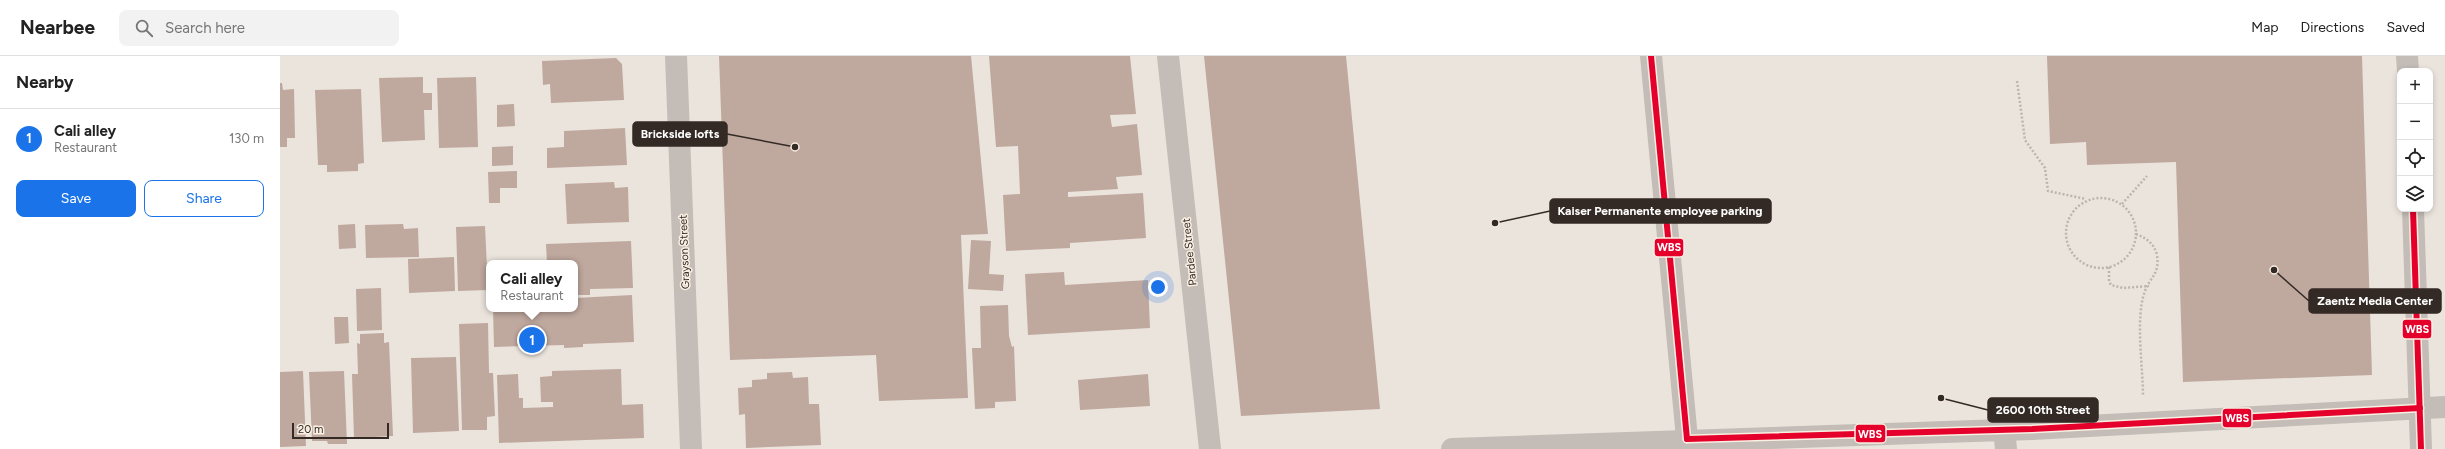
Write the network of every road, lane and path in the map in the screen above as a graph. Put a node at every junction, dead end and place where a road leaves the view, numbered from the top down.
1 (676, 56) edge
2 (1168, 56) edge
3 (1651, 56) edge
4 (2407, 56) edge
5 (2408, 68) edge
6 (2017, 81) dead end
7 (2147, 176) dead end
8 (2087, 199) junction
9 (2122, 204) junction
10 (2413, 212) edge
11 (2136, 234) junction
12 (2109, 267) junction
13 (2149, 286) junction
14 (2445, 407) edge
15 (2420, 408) junction
16 (2144, 424) junction
17 (2005, 439) edge
18 (1687, 444) edge
19 (691, 449) edge
20 (1210, 449) edge
21 (1452, 449) edge
22 (2421, 449) edge

1 - 19 street, Grayson Street
2 - 20 street, Pardee Street
3 - 18 street
4 - 5 street
6 - 8 path
7 - 9 path
8 - 9 path
8 - 12 path
9 - 11 path
10 - 15 street
11 - 12 path
11 - 13 path
12 - 13 path
13 - 16 path
14 - 15 street
15 - 16 street
15 - 22 street
16 - 17 street
17 - 18 street
18 - 21 street

